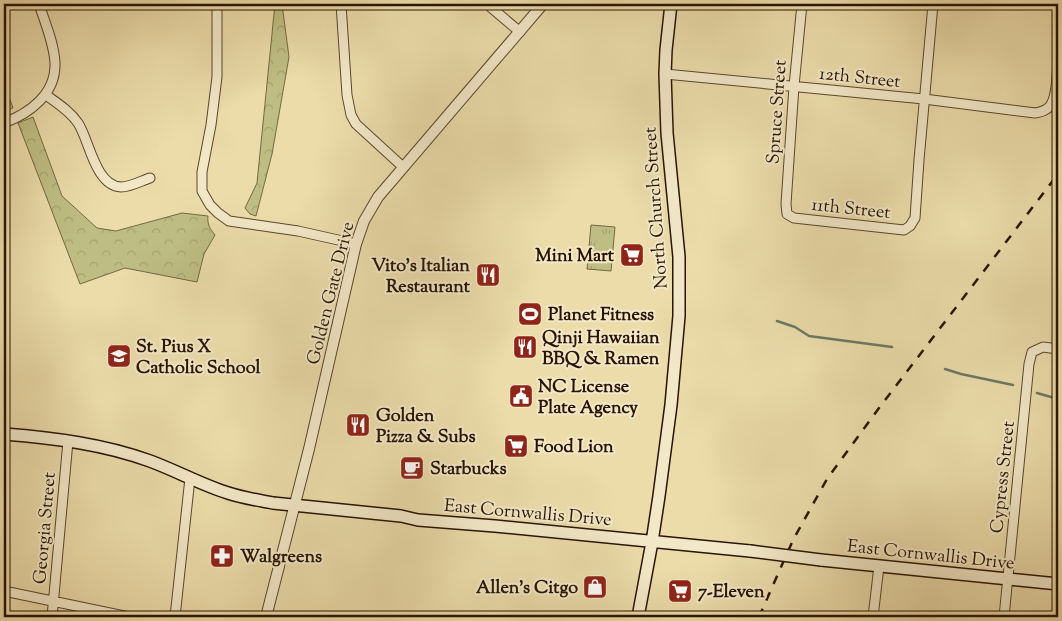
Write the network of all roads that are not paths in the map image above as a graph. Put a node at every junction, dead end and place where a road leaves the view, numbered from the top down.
1 (39, 4) edge
2 (217, 4) edge
3 (341, 4) edge
4 (487, 4) edge
5 (543, 4) edge
6 (670, 4) edge
7 (802, 4) edge
8 (934, 4) edge
9 (520, 32) junction
10 (1058, 58) edge
11 (665, 74) junction
12 (794, 86) junction
13 (46, 95) junction
14 (924, 100) junction
15 (4, 123) edge
16 (403, 167) junction
17 (150, 178) dead end
18 (794, 218) joint
19 (356, 244) junction
20 (1058, 349) edge
21 (4, 434) edge
22 (68, 441) junction
23 (190, 478) junction
24 (294, 506) junction
25 (652, 542) junction
26 (879, 566) junction
27 (1008, 579) junction
28 (1058, 584) edge
29 (4, 591) edge
30 (54, 602) junction
31 (52, 617) edge
32 (129, 617) edge
33 (175, 617) edge
34 (266, 617) edge
35 (638, 617) edge
36 (873, 617) edge
37 (1004, 617) edge

1 - 13 street
2 - 19 street
3 - 16 street
4 - 9 street
5 - 9 street, Golden Gate Drive
6 - 11 main road, North Church Street
7 - 12 street, Spruce Street
8 - 14 street
9 - 16 street, Golden Gate Drive
10 - 14 street, 12th Street
11 - 12 street, 12th Street
11 - 25 main road, North Church Street
12 - 14 street, 12th Street
12 - 18 street, Spruce Street
13 - 15 street
13 - 17 street
14 - 18 street, 11th Street
16 - 19 street, Golden Gate Drive
19 - 24 street, Golden Gate Drive
20 - 27 street, Cypress Street
21 - 22 main road, East Cornwallis Drive
22 - 23 main road, East Cornwallis Drive
22 - 30 street, Georgia Street
23 - 24 main road, East Cornwallis Drive
23 - 33 street
24 - 25 main road, East Cornwallis Drive
24 - 34 street, Golden Gate Drive
25 - 26 main road, East Cornwallis Drive, bridge
25 - 35 main road, North Church Street
26 - 27 main road, East Cornwallis Drive
26 - 36 street
27 - 28 main road, East Cornwallis Drive
27 - 37 street, Cypress Street
29 - 30 street
30 - 31 street, Georgia Street
30 - 32 street

